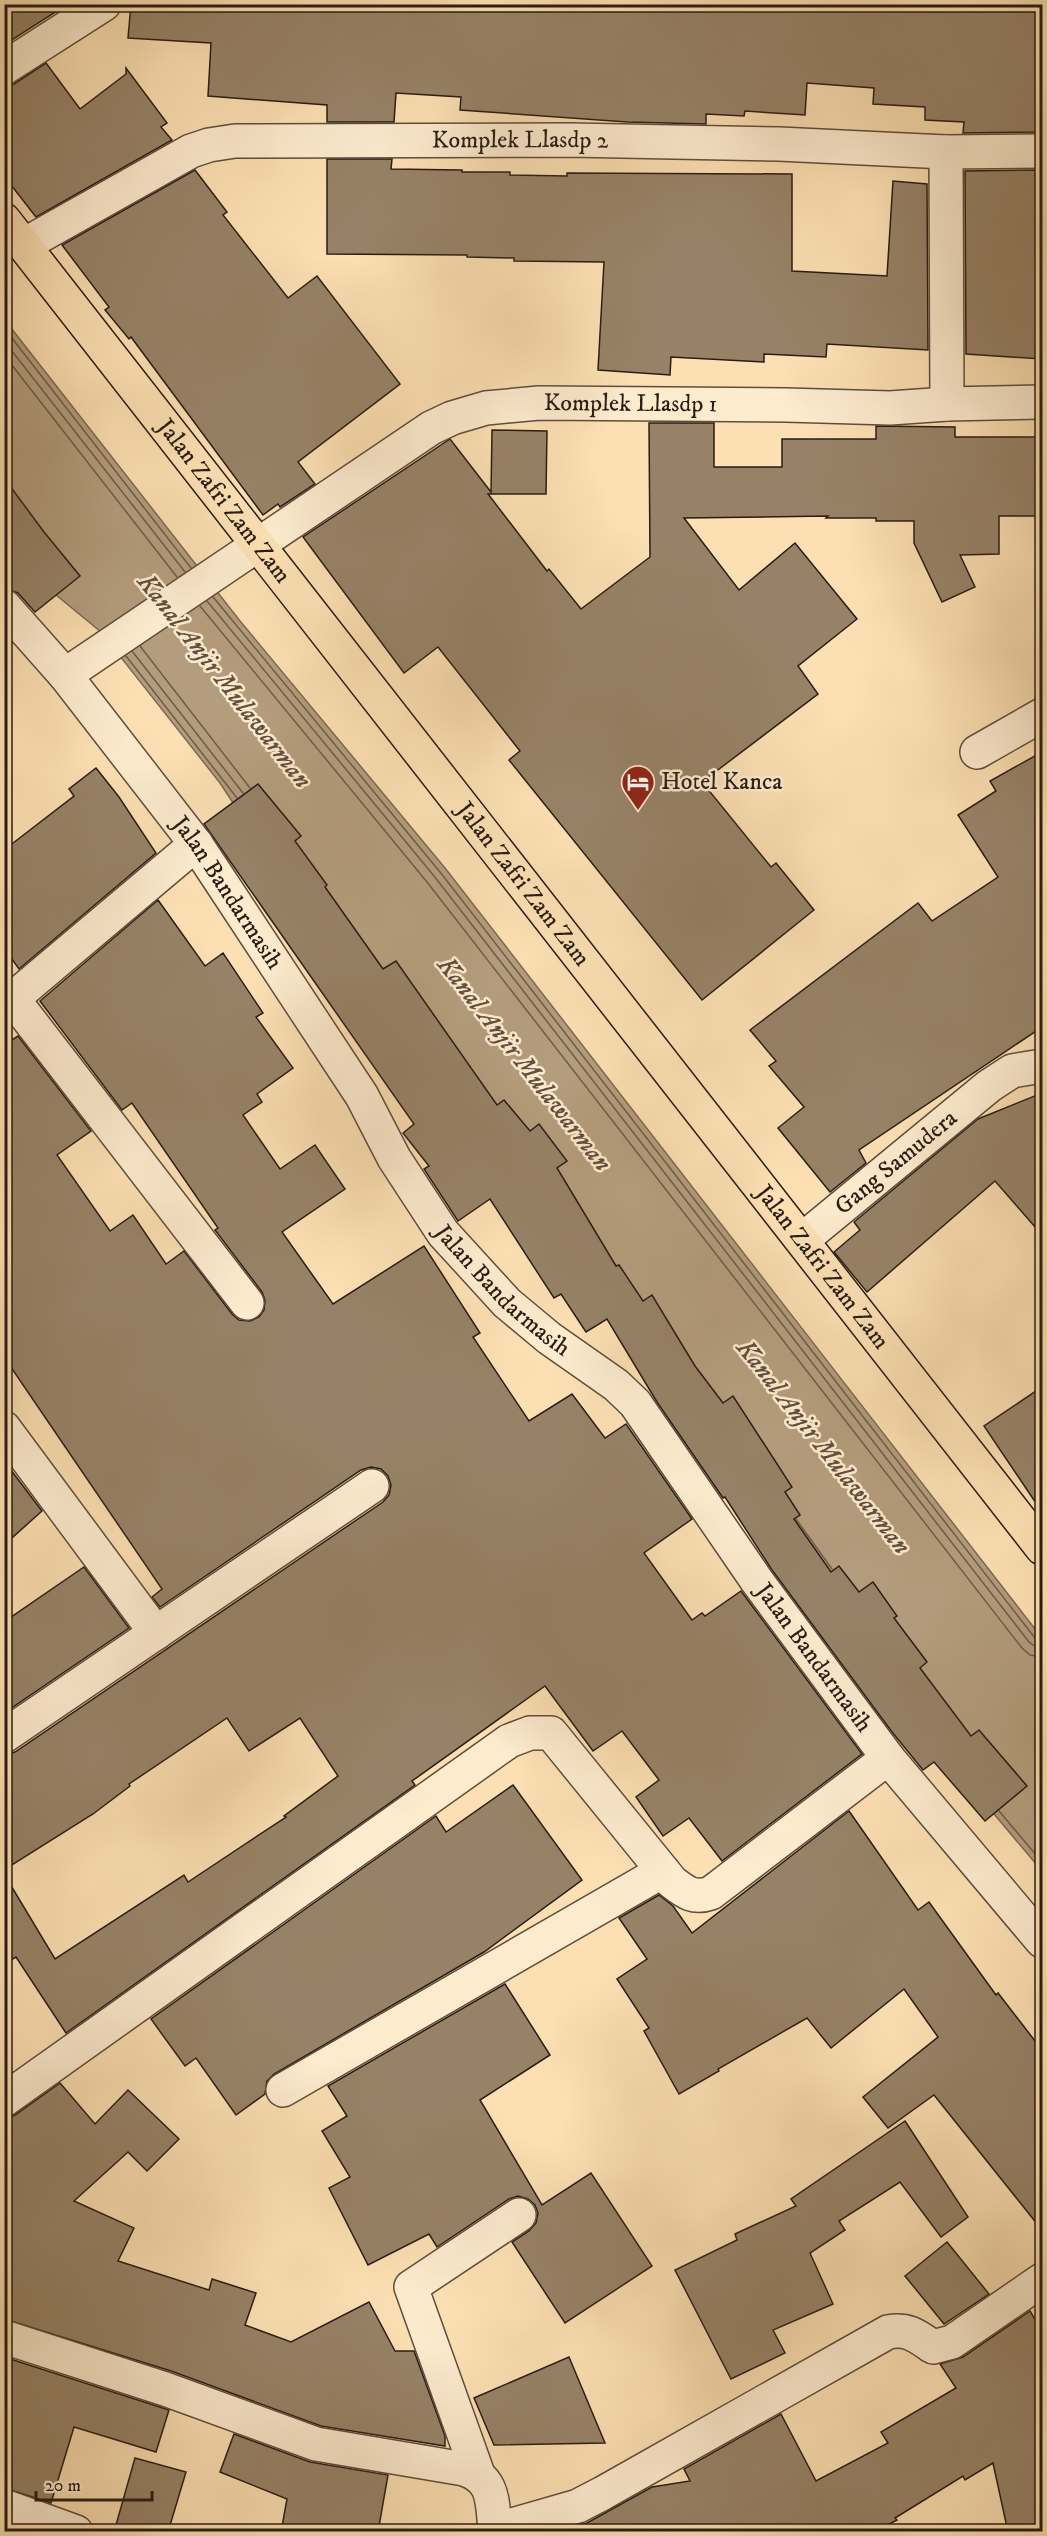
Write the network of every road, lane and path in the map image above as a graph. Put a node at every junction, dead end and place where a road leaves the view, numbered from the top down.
1 (104, 4) edge
2 (4, 68) edge
3 (1042, 151) edge
4 (946, 152) junction
5 (4, 220) edge
6 (24, 245) junction
7 (1042, 402) edge
8 (947, 404) junction
9 (258, 544) junction
10 (4, 606) edge
11 (65, 675) junction
12 (1042, 715) edge
13 (976, 752) dead end
14 (196, 844) junction
15 (9, 1002) edge
16 (1042, 1066) edge
17 (802, 1240) junction
18 (247, 1303) dead end
19 (4, 1428) edge
20 (372, 1486) dead end
21 (1042, 1548) edge
22 (156, 1633) junction
23 (4, 1736) edge
24 (888, 1758) junction
25 (663, 1871) junction
26 (1042, 1941) edge
27 (283, 2090) dead end
28 (4, 2100) edge
29 (519, 2215) dead end
30 (1042, 2280) edge
31 (4, 2337) edge
32 (478, 2474) junction
33 (4, 2506) edge
34 (495, 2531) edge
35 (76, 2532) edge

1 - 2 street
3 - 4 street, Komplek Llasdp 2
4 - 6 street, Komplek Llasdp 2
4 - 8 street
5 - 6 main road, Jalan Zafri Zam Zam
6 - 9 main road, Jalan Zafri Zam Zam
7 - 8 street, Komplek Llasdp 1
8 - 9 street, Komplek Llasdp 1
9 - 11 street, Komplek Llasdp 1
9 - 17 main road, Jalan Zafri Zam Zam
10 - 11 street, Jalan Bandarmasih
11 - 14 street, Jalan Bandarmasih
12 - 13 street
14 - 15 street
14 - 24 street, Jalan Bandarmasih
15 - 18 street
16 - 17 street, Gang Samudera
17 - 21 main road, Jalan Zafri Zam Zam
19 - 22 street
20 - 22 street
22 - 23 street
24 - 25 street
24 - 26 street, Jalan Bandarmasih
25 - 27 street
25 - 28 street
29 - 32 street
30 - 34 street
31 - 32 street
32 - 34 street
33 - 35 street

